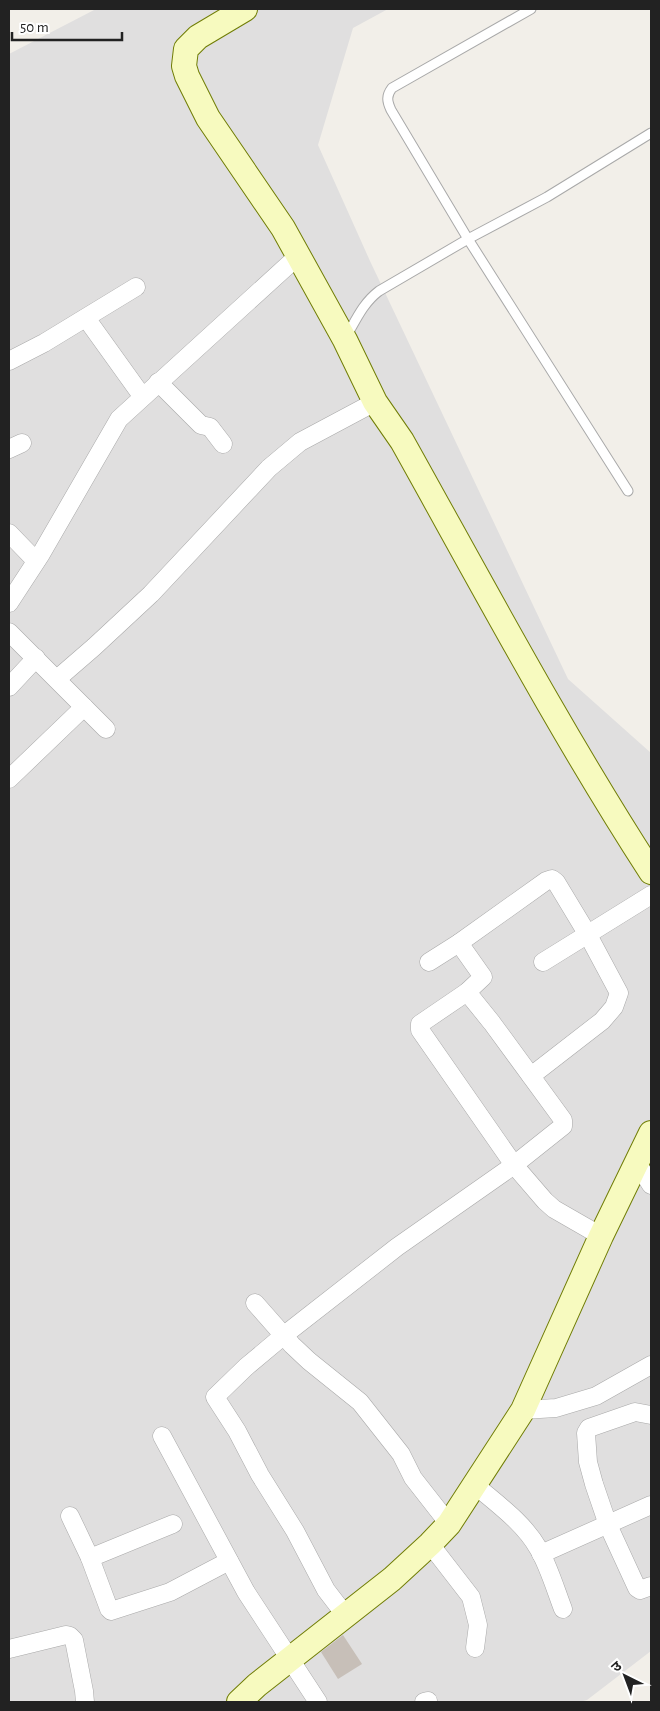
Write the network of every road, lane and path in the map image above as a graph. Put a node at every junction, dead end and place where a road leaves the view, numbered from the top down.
1 (245, 9) edge
2 (531, 9) edge
3 (651, 133) edge
4 (468, 239) junction
5 (298, 256) junction
6 (136, 287) dead end
7 (86, 318) junction
8 (345, 340) junction
9 (9, 361) edge
10 (158, 382) junction
11 (142, 396) junction
12 (375, 402) junction
13 (223, 444) dead end
14 (628, 491) dead end
15 (9, 534) edge
16 (36, 561) junction
17 (9, 603) edge
18 (9, 632) edge
19 (36, 658) junction
20 (58, 678) junction
21 (9, 687) edge
22 (84, 707) junction
23 (106, 729) dead end
24 (9, 779) edge
25 (651, 872) edge
26 (651, 895) edge
27 (588, 935) junction
28 (459, 943) junction
29 (429, 962) dead end
30 (543, 962) dead end
31 (467, 992) junction
32 (531, 1076) junction
33 (650, 1137) edge
34 (637, 1163) junction
35 (514, 1165) junction
36 (651, 1185) edge
37 (602, 1236) junction
38 (255, 1303) dead end
39 (283, 1336) junction
40 (651, 1365) edge
41 (523, 1410) junction
42 (650, 1420) edge
43 (162, 1436) dead end
44 (475, 1485) junction
45 (651, 1505) edge
46 (70, 1516) dead end
47 (173, 1524) dead end
48 (449, 1524) junction
49 (608, 1525) junction
50 (430, 1544) junction
51 (541, 1554) junction
52 (90, 1558) junction
53 (229, 1561) junction
54 (651, 1586) edge
55 (563, 1609) dead end
56 (346, 1616) junction
57 (475, 1648) dead end
58 (9, 1649) edge
59 (290, 1660) junction
60 (85, 1702) edge
61 (239, 1702) edge
62 (318, 1702) edge

1 - 5 main road
2 - 4 lane
3 - 4 lane
4 - 8 lane
4 - 14 lane
5 - 8 main road
5 - 10 street
6 - 7 street
7 - 9 street
7 - 11 street
8 - 12 main road
10 - 11 street
10 - 13 street
11 - 16 street
12 - 20 street
12 - 25 main road
15 - 16 street
16 - 17 street
18 - 19 street
19 - 20 street
19 - 21 street
20 - 22 street
22 - 23 street
22 - 24 street
26 - 27 street
27 - 28 street
27 - 30 street
27 - 32 street
28 - 29 street
28 - 31 street
31 - 32 street
31 - 35 street
32 - 35 street
33 - 34 main road
34 - 36 street
34 - 37 main road
35 - 37 street
35 - 39 street
37 - 41 main road
38 - 39 street
39 - 48 street
39 - 56 street
40 - 41 street
41 - 44 main road
42 - 49 street
43 - 53 street
44 - 48 main road
44 - 51 street
45 - 49 street
46 - 52 street
47 - 52 street
48 - 50 main road
49 - 51 street
49 - 54 street
50 - 56 main road
50 - 57 street
51 - 55 street
52 - 53 street
53 - 59 street
56 - 59 main road
58 - 60 street
59 - 61 main road
59 - 62 street

